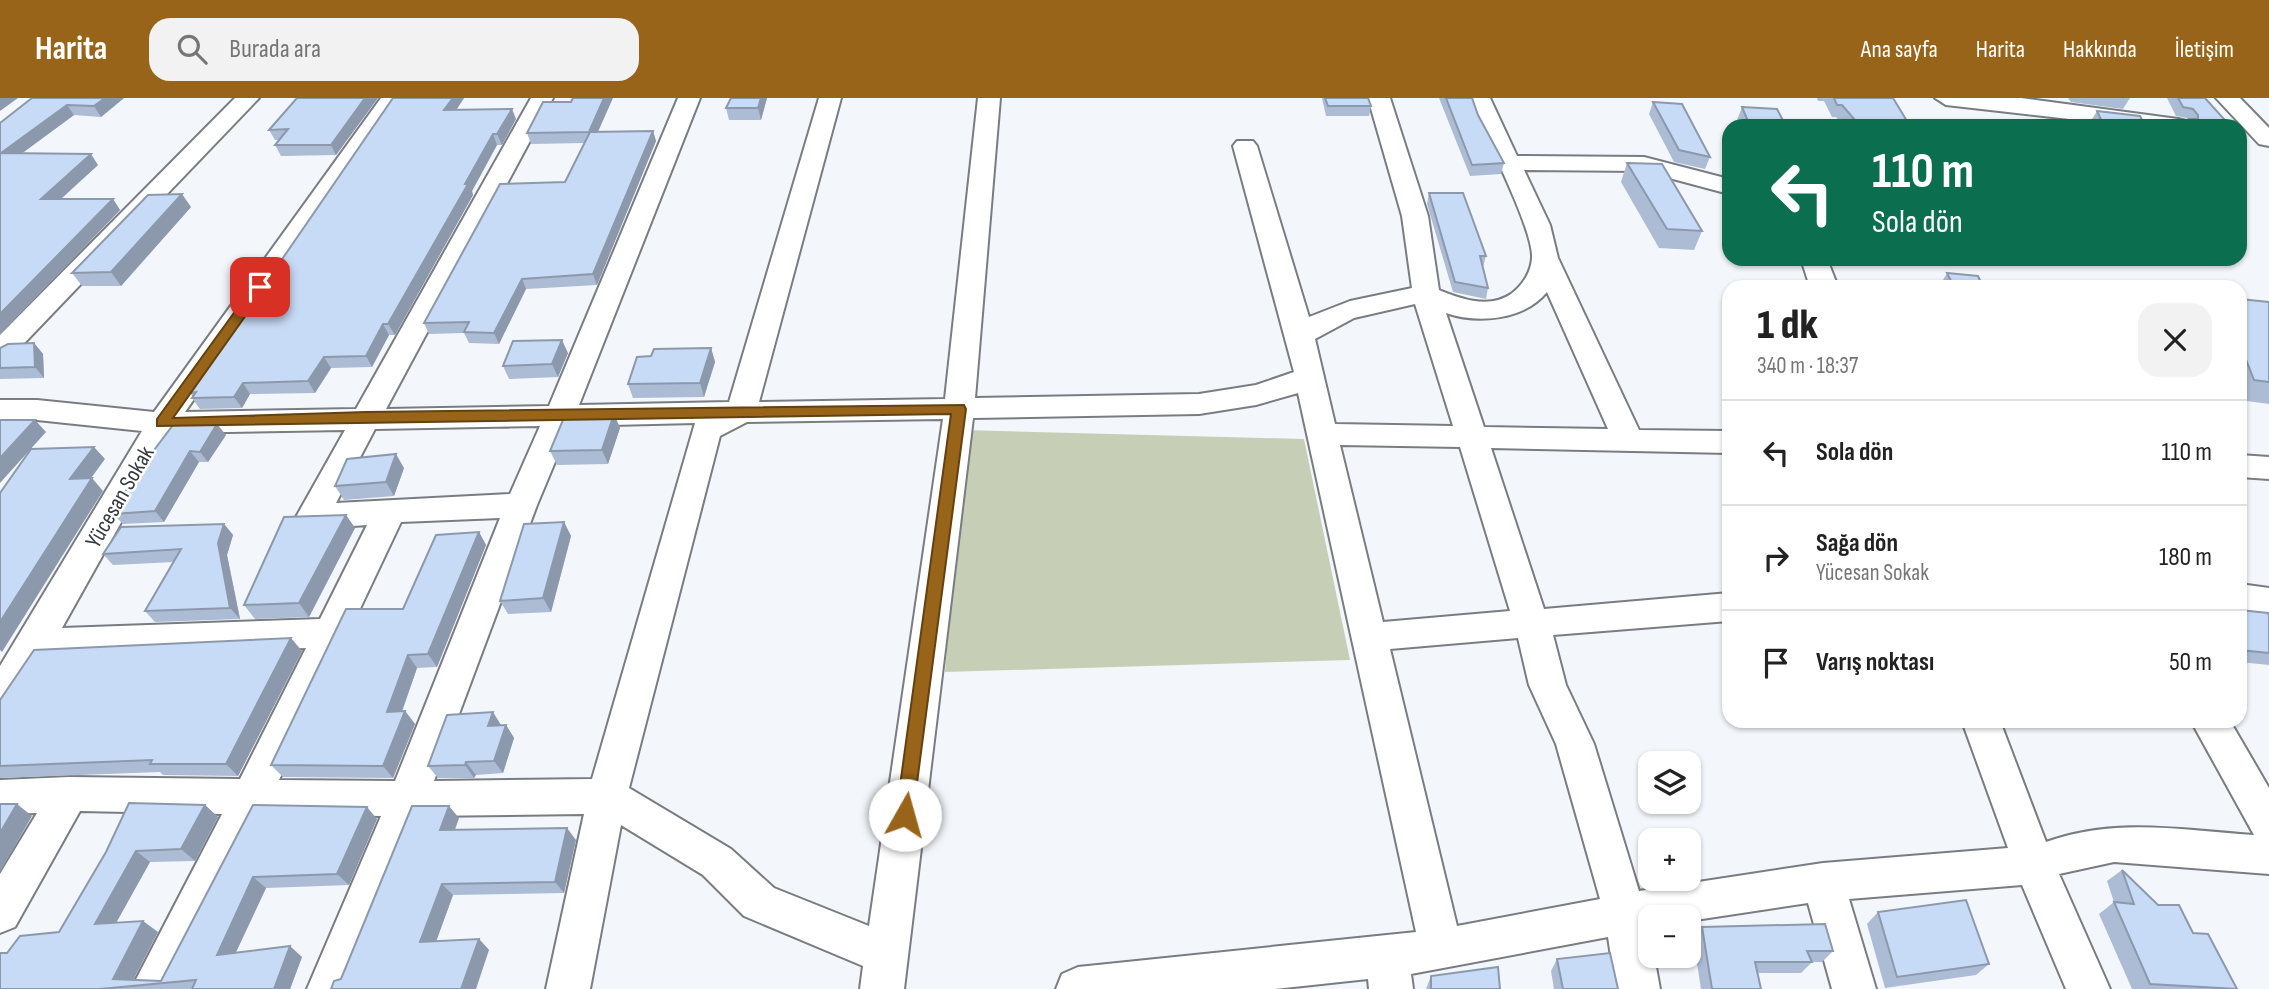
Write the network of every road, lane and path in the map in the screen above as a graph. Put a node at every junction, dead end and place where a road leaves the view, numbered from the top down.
1 (248, 98) edge
2 (392, 98) edge
3 (542, 98) edge
4 (690, 98) edge
5 (830, 98) edge
6 (989, 98) edge
7 (1379, 98) edge
8 (1479, 98) edge
9 (1947, 98) edge
10 (2227, 98) edge
11 (2063, 104) edge
12 (2141, 119) edge
13 (2247, 136) edge
14 (2268, 139) edge
15 (1245, 146) dead end
16 (1510, 163) junction
17 (1722, 185) edge
18 (1545, 258) junction
19 (1426, 294) junction
20 (1300, 336) junction
21 (0, 352) edge
22 (1309, 376) junction
23 (959, 409) junction
24 (0, 410) edge
25 (741, 413) junction
26 (560, 414) junction
27 (366, 417) junction
28 (162, 423) junction
29 (1323, 434) junction
30 (1471, 437) junction
31 (1628, 439) junction
32 (1722, 442) edge
33 (2247, 466) edge
34 (2269, 468) edge
35 (521, 505) junction
36 (390, 511) junction
37 (2247, 598) edge
38 (2269, 601) edge
39 (1722, 608) edge
40 (1532, 625) junction
41 (332, 633) junction
42 (1369, 637) junction
43 (35, 643) junction
44 (0, 695) edge
45 (1984, 728) edge
46 (2214, 728) edge
47 (69, 794) junction
48 (253, 794) junction
49 (607, 796) junction
50 (0, 797) edge
51 (408, 799) junction
52 (2269, 825) edge
53 (2269, 855) edge
54 (2034, 864) junction
55 (1823, 882) junction
56 (0, 913) edge
57 (1625, 914) junction
58 (1441, 950) junction
59 (885, 970) edge
60 (1390, 972) edge
61 (1105, 988) edge
62 (153, 989) edge
63 (330, 989) edge
64 (568, 989) edge
65 (1638, 989) edge
66 (1854, 989) edge
67 (2088, 989) edge

1 - 21 street
2 - 28 street, Yücesan Sokak
3 - 27 street
4 - 26 street
5 - 25 street
6 - 23 street
7 - 19 street
8 - 16 street
9 - 11 street
10 - 14 street
11 - 12 street
13 - 14 street
15 - 20 street
16 - 17 street
16 - 18 street
18 - 19 street
18 - 31 street
19 - 20 street
19 - 30 street
20 - 22 street
22 - 23 street
22 - 29 street
23 - 25 street
23 - 59 street
24 - 28 street
25 - 26 street
25 - 49 street
26 - 27 street
26 - 35 street
27 - 28 street
27 - 36 street
28 - 43 street, Yücesan Sokak
29 - 30 street
29 - 42 street
30 - 31 street
30 - 40 street
31 - 32 street
33 - 34 street
35 - 36 street
35 - 51 street
36 - 41 street
37 - 38 street
39 - 40 street
40 - 42 street
40 - 57 street
41 - 43 street
41 - 48 street
42 - 58 street
43 - 44 street, Yücesan Sokak
45 - 54 street
46 - 52 street
47 - 48 street
47 - 50 street
47 - 56 street
48 - 51 street
48 - 62 street
49 - 51 street
49 - 59 street
49 - 64 street
51 - 63 street
53 - 54 street
54 - 55 street
54 - 67 street
55 - 57 street
55 - 66 street
57 - 58 street
57 - 65 street
58 - 60 street
60 - 61 street

